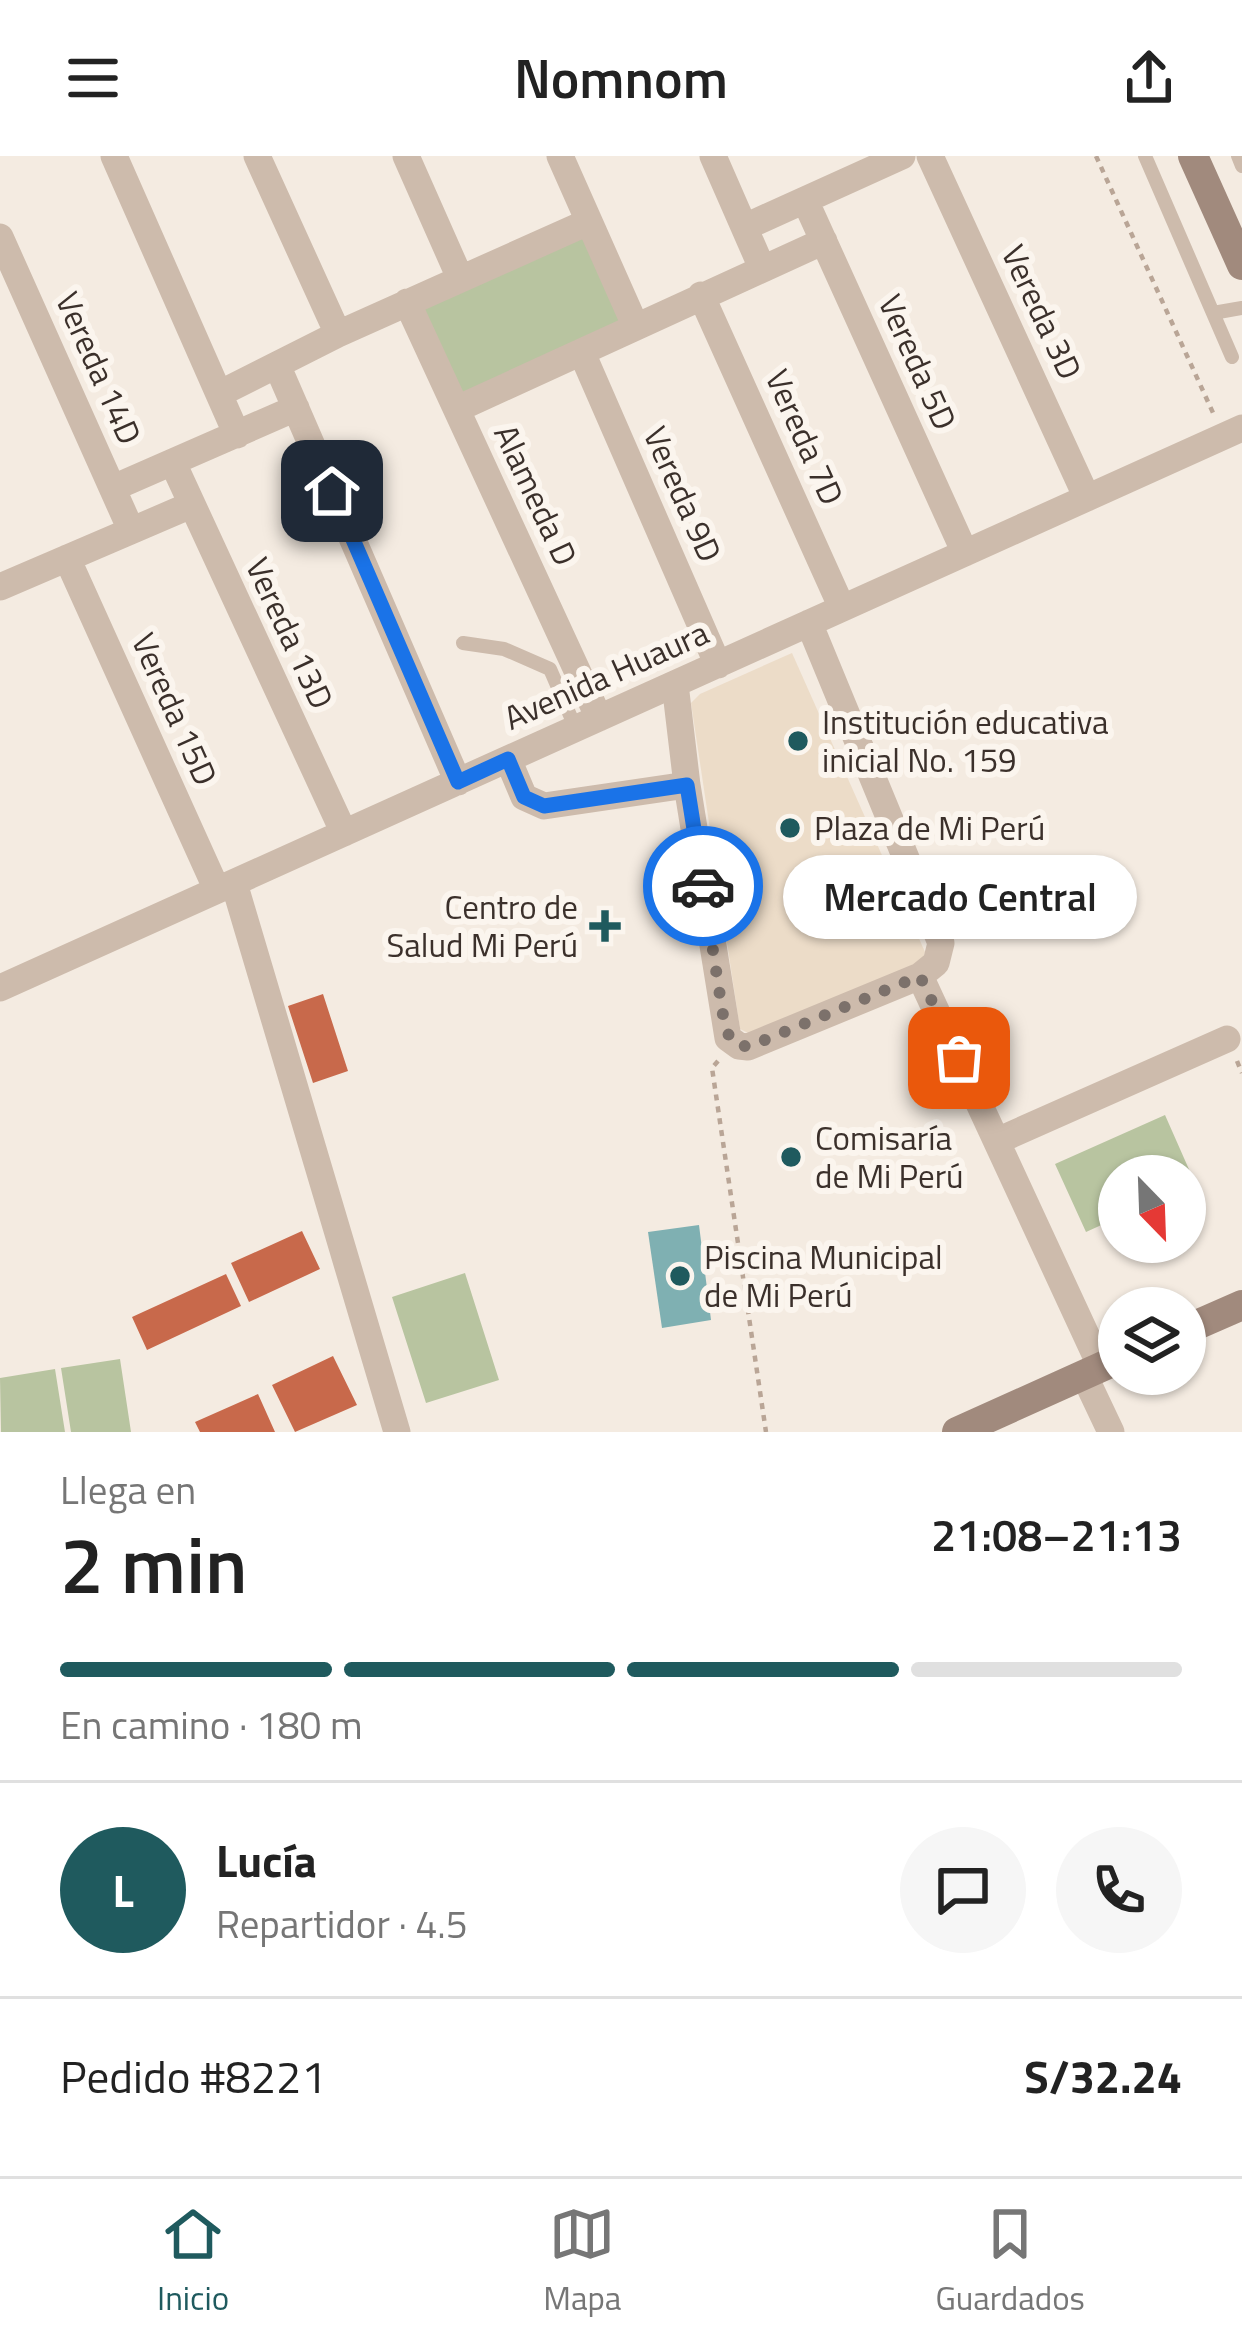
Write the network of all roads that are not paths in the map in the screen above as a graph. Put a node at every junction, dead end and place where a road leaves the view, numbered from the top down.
1 (113, 156) edge
2 (257, 156) edge
3 (406, 156) edge
4 (560, 156) edge
5 (713, 156) edge
6 (902, 156) edge
7 (930, 156) edge
8 (1145, 156) edge
9 (1193, 156) edge
10 (1238, 156) edge
11 (867, 164) edge
12 (1242, 166) edge
13 (805, 200) junction
14 (588, 222) junction
15 (745, 227) junction
16 (0, 237) edge
17 (824, 241) junction
18 (1242, 265) edge
19 (762, 268) junction
20 (460, 278) junction
21 (701, 295) junction
22 (407, 302) junction
23 (1242, 308) edge
24 (1213, 313) junction
25 (635, 325) junction
26 (338, 334) junction
27 (582, 353) junction
28 (1232, 357) dead end
29 (277, 365) junction
30 (219, 394) junction
31 (296, 408) junction
32 (457, 409) junction
33 (1233, 432) edge
34 (237, 435) junction
35 (173, 463) junction
36 (113, 488) junction
37 (1088, 498) junction
38 (191, 505) junction
39 (131, 530) junction
40 (965, 553) junction
41 (68, 558) junction
42 (0, 587) edge
43 (842, 608) junction
44 (809, 623) junction
45 (463, 643) dead end
46 (718, 664) junction
47 (675, 684) junction
48 (588, 723) junction
49 (508, 759) junction
50 (458, 782) junction
51 (687, 785) junction
52 (344, 833) junction
53 (226, 886) junction
54 (920, 976) junction
55 (0, 988) edge
56 (1227, 1039) dead end
57 (997, 1141) junction
58 (1239, 1314) edge
59 (1206, 1324) edge
60 (1098, 1358) edge
61 (1098, 1369) edge
62 (1106, 1395) edge
63 (397, 1432) edge
64 (957, 1432) edge
65 (1111, 1432) edge

1 - 30 street
2 - 26 street
3 - 20 street
4 - 14 street
5 - 15 street
6 - 11 street
7 - 37 street, Vereda 3D
8 - 24 lane
9 - 18 street
10 - 12 lane
11 - 13 street
13 - 15 street
13 - 17 street, Vereda 5D
14 - 20 street
14 - 25 street
15 - 19 street
16 - 36 street, Vereda 14D
17 - 19 street
17 - 40 street, Vereda 5D
19 - 21 street
20 - 22 street
21 - 25 street
21 - 43 street, Vereda 7D
22 - 26 street
22 - 32 street, Alameda D
23 - 24 lane
24 - 28 lane
25 - 27 street
26 - 29 street
27 - 32 street
27 - 46 street, Vereda 9D
29 - 30 street
29 - 31 street
30 - 34 street
31 - 34 street
31 - 50 street
32 - 48 street, Alameda D
33 - 37 street, Avenida Huaura
34 - 35 street
35 - 36 street
35 - 38 street, Vereda 13D
36 - 39 street, Vereda 14D
37 - 40 street, Avenida Huaura
38 - 39 street
38 - 52 street, Vereda 13D
39 - 41 street
40 - 43 street, Avenida Huaura
41 - 42 street
41 - 53 street, Vereda 15D
43 - 44 street, Avenida Huaura
44 - 46 street, Avenida Huaura
44 - 54 street
45 - 48 lane
46 - 47 street, Avenida Huaura
47 - 48 street, Avenida Huaura
47 - 51 street
48 - 49 street, Avenida Huaura
49 - 50 street, Avenida Huaura
49 - 51 street
50 - 52 street, Avenida Huaura
51 - 54 street
52 - 53 street, Avenida Huaura
53 - 55 street, Avenida Huaura
53 - 63 street, Vereda 15D
54 - 57 street
56 - 57 street
57 - 60 street
58 - 59 street
61 - 64 street
62 - 65 street

